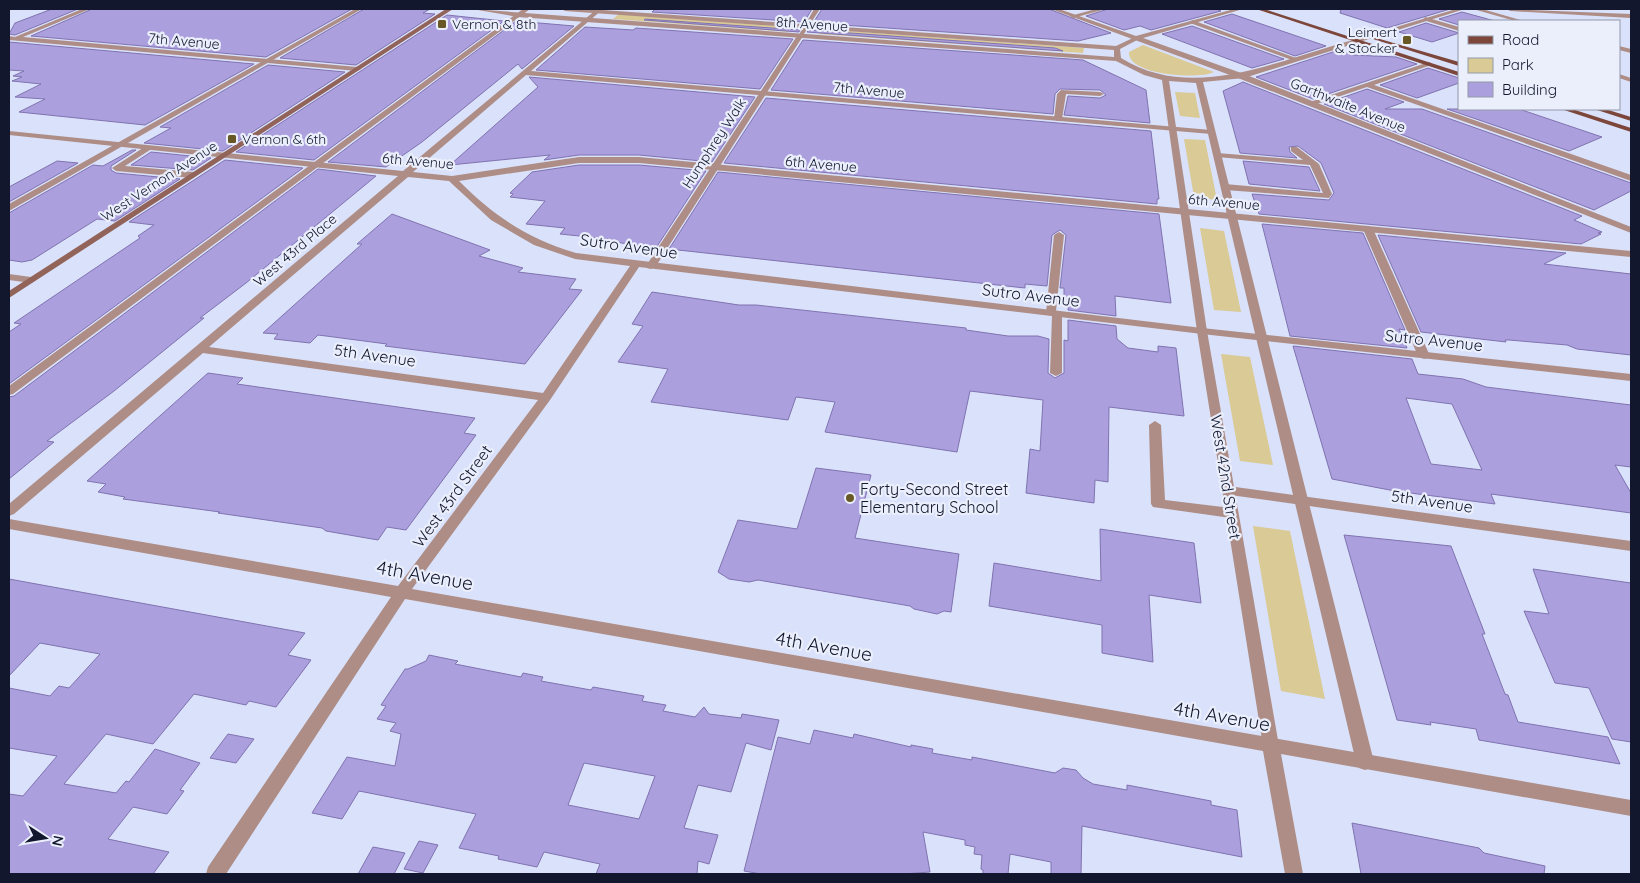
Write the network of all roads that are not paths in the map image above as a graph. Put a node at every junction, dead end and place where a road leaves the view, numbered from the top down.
1 (87, 9) edge
2 (359, 9) edge
3 (450, 9) edge
4 (475, 9) edge
5 (527, 9) edge
6 (565, 9) edge
7 (817, 9) edge
8 (1054, 9) edge
9 (1103, 9) edge
10 (1240, 9) edge
11 (1259, 9) edge
12 (1462, 9) edge
13 (1476, 9) edge
14 (1510, 9) edge
15 (1605, 9) edge
16 (598, 10) edge
17 (1631, 10) edge
18 (518, 15) junction
19 (1073, 16) junction
20 (1631, 16) edge
21 (1425, 19) junction
22 (586, 20) junction
23 (1517, 20) edge
24 (1192, 22) junction
25 (806, 26) junction
26 (1458, 29) edge
27 (1355, 31) dead end
28 (800, 36) junction
29 (1370, 36) junction
30 (1137, 38) junction
31 (11, 39) edge
32 (1355, 41) junction
33 (1117, 48) junction
34 (1118, 59) junction
35 (1294, 60) junction
36 (267, 61) junction
37 (1429, 64) junction
38 (1458, 64) edge
39 (357, 69) junction
40 (524, 73) junction
41 (1458, 74) edge
42 (1241, 76) junction
43 (1165, 78) junction
44 (1199, 81) junction
45 (1368, 85) junction
46 (762, 93) junction
47 (1100, 94) dead end
48 (1311, 104) junction
49 (1568, 110) edge
50 (1601, 110) edge
51 (1058, 118) junction
52 (1631, 119) edge
53 (1173, 128) junction
54 (1631, 130) edge
55 (1211, 132) junction
56 (9, 133) edge
57 (120, 145) junction
58 (149, 148) junction
59 (1294, 149) dead end
60 (1217, 155) junction
61 (224, 156) junction
62 (1313, 163) junction
63 (316, 165) junction
64 (714, 167) junction
65 (405, 174) junction
66 (193, 176) junction
67 (1631, 178) edge
68 (452, 179) junction
69 (1225, 187) junction
70 (9, 208) edge
71 (1186, 212) junction
72 (1233, 216) junction
73 (1368, 229) junction
74 (1631, 230) edge
75 (1059, 236) dead end
76 (1631, 254) edge
77 (636, 264) junction
78 (651, 266) junction
79 (9, 278) edge
80 (31, 280) junction
81 (9, 295) edge
82 (1054, 314) junction
83 (1202, 331) junction
84 (1261, 338) junction
85 (200, 349) junction
86 (1424, 356) junction
87 (1056, 373) dead end
88 (1631, 378) edge
89 (9, 392) edge
90 (546, 397) junction
91 (1155, 425) dead end
92 (1228, 491) junction
93 (1303, 501) junction
94 (9, 511) edge
95 (1231, 513) junction
96 (9, 524) edge
97 (1631, 546) edge
98 (402, 592) junction
99 (1271, 746) junction
100 (1365, 762) junction
101 (1631, 808) edge
102 (215, 874) edge
103 (1294, 874) edge

1 - 31 street
2 - 36 street
3 - 39 main road, West Vernon Avenue
4 - 18 street, 8th Avenue
5 - 18 street
6 - 16 street, 8th Avenue
7 - 25 street
8 - 19 street, Garthwaite Avenue
9 - 19 street
10 - 24 street
11 - 32 main road
12 - 21 street
13 - 23 street
14 - 20 street
15 - 17 street
16 - 22 street, West 43rd Place
16 - 25 street, 8th Avenue
18 - 22 street, 8th Avenue
18 - 63 street
19 - 30 street, Garthwaite Avenue
21 - 26 street
21 - 29 street
22 - 28 street, 8th Avenue
22 - 40 street, West 43rd Place
24 - 30 street
24 - 35 street
25 - 28 street, Humphrey Walk
25 - 33 street, 8th Avenue
27 - 29 main road
28 - 34 street, 8th Avenue
28 - 46 street, Humphrey Walk
29 - 32 street
29 - 38 main road
30 - 33 street
30 - 42 street, Garthwaite Avenue
31 - 36 street, 7th Avenue
32 - 35 street
32 - 37 main road
33 - 34 street
34 - 43 street
35 - 42 street
36 - 39 street, 7th Avenue
36 - 57 street
37 - 41 main road
37 - 45 street
39 - 61 main road, West Vernon Avenue
40 - 46 street, 7th Avenue
40 - 65 street, West 43rd Place
42 - 44 street
42 - 48 street, Garthwaite Avenue
43 - 44 street
43 - 53 street, West 42nd Street
44 - 55 street
45 - 48 street
45 - 67 street
46 - 51 street, 7th Avenue
46 - 64 street, Humphrey Walk
47 - 51 street
48 - 74 street, Garthwaite Avenue
49 - 54 main road
50 - 52 main road
51 - 53 street, 7th Avenue
53 - 55 street, 7th Avenue
53 - 71 street, West 42nd Street
55 - 60 street
56 - 57 street, 6th Avenue
57 - 58 street, 6th Avenue
57 - 70 street
58 - 61 street, 6th Avenue
58 - 66 street
59 - 62 street
60 - 62 street
60 - 69 street
61 - 63 street, 6th Avenue
61 - 66 main road, West Vernon Avenue
62 - 69 street
63 - 65 street, 6th Avenue
63 - 89 street
64 - 68 street, 6th Avenue
64 - 71 street, 6th Avenue
64 - 78 street, Humphrey Walk
65 - 68 street, 6th Avenue
65 - 85 street, West 43rd Place
66 - 80 main road, West Vernon Avenue
68 - 77 street, Sutro Avenue
69 - 72 street
71 - 72 street, 6th Avenue
71 - 83 street, West 42nd Street
72 - 73 street, 6th Avenue
72 - 84 street
73 - 76 street, 6th Avenue
73 - 86 street
75 - 82 street
77 - 78 street, Sutro Avenue
77 - 90 street, West 43rd Street
78 - 82 street, Sutro Avenue
79 - 80 street
80 - 81 main road, West Vernon Avenue
82 - 83 street, Sutro Avenue
82 - 87 street
83 - 84 street, Sutro Avenue
83 - 92 street, West 42nd Street
84 - 86 street, Sutro Avenue
84 - 93 street
85 - 90 street, 5th Avenue
85 - 94 street, West 43rd Place
86 - 88 street, Sutro Avenue
90 - 98 street, West 43rd Street
91 - 95 street
92 - 93 street, 5th Avenue
92 - 95 street, West 42nd Street
93 - 97 street, 5th Avenue
93 - 100 street
95 - 99 street, West 42nd Street
96 - 98 street, 4th Avenue
98 - 99 street, 4th Avenue
98 - 102 street, West 43rd Street
99 - 100 street, 4th Avenue
99 - 103 street, West 42nd Street
100 - 101 street, 4th Avenue

